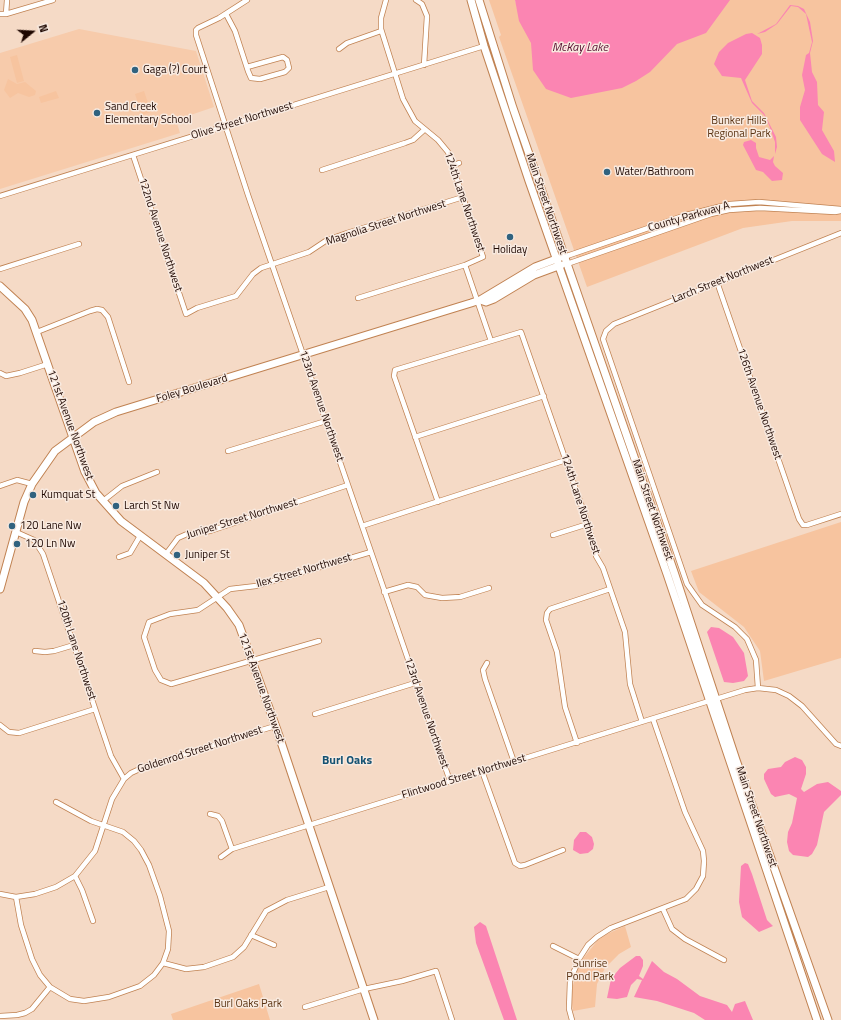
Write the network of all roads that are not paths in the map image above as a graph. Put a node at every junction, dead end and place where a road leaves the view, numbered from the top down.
1 (7, 0) edge
2 (53, 0) edge
3 (247, 0) edge
4 (386, 0) edge
5 (416, 0) edge
6 (471, 0) edge
7 (479, 0) edge
8 (0, 14) edge
9 (6, 14) junction
10 (226, 14) junction
11 (381, 31) junction
12 (484, 46) junction
13 (339, 50) dead end
14 (424, 65) junction
15 (247, 67) junction
16 (394, 74) junction
17 (225, 126) junction
18 (424, 130) junction
19 (133, 155) junction
20 (459, 164) dead end
21 (452, 166) junction
22 (322, 170) dead end
23 (0, 196) edge
24 (463, 197) junction
25 (841, 210) edge
26 (841, 234) edge
27 (79, 244) dead end
28 (556, 259) junction
29 (565, 260) junction
30 (272, 264) junction
31 (465, 265) junction
32 (558, 266) junction
33 (0, 269) edge
34 (717, 282) junction
35 (0, 286) edge
36 (358, 298) dead end
37 (479, 301) junction
38 (186, 314) joint
39 (37, 332) junction
40 (491, 341) junction
41 (304, 355) junction
42 (48, 364) junction
43 (0, 373) edge
44 (129, 382) dead end
45 (544, 396) junction
46 (326, 421) junction
47 (73, 437) junction
48 (415, 437) junction
49 (228, 451) dead end
50 (566, 460) junction
51 (157, 472) dead end
52 (32, 484) junction
53 (348, 485) junction
54 (0, 486) edge
55 (103, 501) junction
56 (438, 502) junction
57 (841, 514) edge
58 (588, 524) junction
59 (362, 526) junction
60 (16, 532) junction
61 (553, 535) dead end
62 (140, 536) junction
63 (371, 552) junction
64 (166, 554) junction
65 (118, 556) dead end
66 (490, 588) dead end
67 (0, 589) edge
68 (610, 589) junction
69 (384, 592) junction
70 (218, 596) junction
71 (319, 641) dead end
72 (74, 644) junction
73 (35, 651) dead end
74 (253, 660) junction
75 (487, 663) dead end
76 (416, 683) junction
77 (758, 688) junction
78 (712, 700) junction
79 (95, 709) junction
80 (315, 714) dead end
81 (653, 718) junction
82 (642, 722) junction
83 (0, 725) edge
84 (275, 726) junction
85 (577, 743) junction
86 (841, 746) edge
87 (514, 762) junction
88 (482, 772) junction
89 (124, 779) junction
90 (450, 781) junction
91 (56, 802) dead end
92 (210, 814) dead end
93 (105, 826) junction
94 (309, 826) junction
95 (232, 849) junction
96 (562, 850) dead end
97 (221, 857) dead end
98 (75, 876) junction
99 (329, 887) junction
100 (0, 894) edge
101 (16, 897) junction
102 (663, 909) junction
103 (92, 921) dead end
104 (251, 935) junction
105 (274, 945) dead end
106 (553, 946) dead end
107 (579, 959) junction
108 (724, 960) dead end
109 (163, 963) junction
110 (50, 987) junction
111 (364, 989) junction
112 (305, 1007) dead end
113 (0, 1016) edge
114 (374, 1020) edge
115 (452, 1020) edge
116 (572, 1020) edge
117 (817, 1020) edge
118 (828, 1020) edge

1 - 9 street
2 - 9 street
3 - 10 street
4 - 11 street, 124th Lane Northwest
5 - 14 street
6 - 12 main road, Main Street Northwest
7 - 29 main road, Main Street Northwest
8 - 9 street
10 - 15 street
10 - 17 street, 123rd Avenue Northwest
11 - 13 street
11 - 16 street, 124th Lane Northwest
12 - 14 street, Olive Street Northwest
12 - 28 main road, Main Street Northwest
14 - 16 street, Olive Street Northwest
15 - 15 street
16 - 17 street, Olive Street Northwest
16 - 18 street, 124th Lane Northwest
17 - 19 street, Olive Street Northwest
17 - 30 street, 123rd Avenue Northwest
18 - 21 street, 124th Lane Northwest
18 - 22 street
19 - 23 street, Olive Street Northwest
19 - 38 street, 122nd Avenue Northwest
20 - 21 street
21 - 24 street, 124th Lane Northwest
24 - 30 street, Magnolia Street Northwest
24 - 31 street, 124th Lane Northwest
25 - 29 street, County Parkway A
25 - 29 street, County Parkway A
26 - 34 street, Larch Street Northwest
27 - 33 street
28 - 29 main road, Foley Boulevard
28 - 32 main road, Main Street Northwest
28 - 37 main road, Foley Boulevard
29 - 32 main road, Foley Boulevard
29 - 78 main road, Main Street Northwest
30 - 38 street, Magnolia Street Northwest
30 - 41 street, 123rd Avenue Northwest
31 - 36 street
31 - 37 street, 124th Lane Northwest
32 - 37 main road, Foley Boulevard
32 - 78 main road, Main Street Northwest
34 - 57 street, 126th Avenue Northwest
34 - 77 street, Larch Street Northwest
35 - 39 main road, 121st Avenue Northwest
37 - 40 street, 124th Lane Northwest
37 - 41 main road, Foley Boulevard
39 - 42 main road, 121st Avenue Northwest
39 - 44 street
40 - 45 street, 124th Lane Northwest
40 - 48 street
41 - 46 street, 123rd Avenue Northwest
41 - 47 main road, Foley Boulevard
42 - 43 street
42 - 47 main road, 121st Avenue Northwest
45 - 48 street
45 - 50 street, 124th Lane Northwest
46 - 49 street
46 - 53 street, 123rd Avenue Northwest
47 - 52 main road, Foley Boulevard
47 - 55 main road, 121st Avenue Northwest
48 - 56 street
50 - 56 street
50 - 58 street, 124th Lane Northwest
51 - 55 street
52 - 54 street
52 - 60 main road, Foley Boulevard
53 - 59 street, 123rd Avenue Northwest
53 - 64 street, Juniper Street Northwest
55 - 62 main road, 121st Avenue Northwest
56 - 59 street
58 - 61 street
58 - 68 street, 124th Lane Northwest
59 - 63 street, 123rd Avenue Northwest
60 - 67 main road, Foley Boulevard
60 - 72 street, 120th Lane Northwest
62 - 64 main road, 121st Avenue Northwest
62 - 65 street
63 - 69 street, 123rd Avenue Northwest
63 - 70 street, Ilex Street Northwest
64 - 70 main road, 121st Avenue Northwest
66 - 69 street
68 - 82 street, 124th Lane Northwest
68 - 85 street
69 - 76 street, 123rd Avenue Northwest
70 - 74 main road, 121st Avenue Northwest
70 - 74 street, Ilex Street Northwest
71 - 74 street
72 - 73 street
72 - 79 street, 120th Lane Northwest
74 - 84 main road, 121st Avenue Northwest
75 - 87 street
76 - 80 street
76 - 90 street, 123rd Avenue Northwest
77 - 78 street, Flintwood Street Northwest
77 - 86 street, Flintwood Street Northwest
78 - 81 street, Flintwood Street Northwest
78 - 117 main road, Main Street Northwest
78 - 118 main road, Main Street Northwest
79 - 83 street
79 - 89 street, 120th Lane Northwest
81 - 82 street, Flintwood Street Northwest
81 - 102 street
82 - 85 street, Flintwood Street Northwest
84 - 89 street, Goldenrod Street Northwest
84 - 94 main road, 121st Avenue Northwest
85 - 87 street, Flintwood Street Northwest
87 - 88 street, Flintwood Street Northwest
88 - 90 street, Flintwood Street Northwest
88 - 96 street
89 - 93 street, Goldenrod Street Northwest
90 - 94 street, Flintwood Street Northwest
91 - 93 street
92 - 95 street
93 - 98 street, Goldenrod Street Northwest
93 - 109 street
94 - 95 street, Flintwood Street Northwest
94 - 99 main road, 121st Avenue Northwest
95 - 97 street, Flintwood Street Northwest
98 - 101 street, Goldenrod Street Northwest
98 - 103 street
99 - 104 street
99 - 111 main road, 121st Avenue Northwest
100 - 101 street, Goldenrod Street Northwest
101 - 110 street
102 - 107 street
102 - 108 street
104 - 105 street
104 - 109 street
106 - 107 street
107 - 116 street
109 - 110 street
110 - 113 street
111 - 112 street
111 - 114 main road, 121st Avenue Northwest
111 - 115 street

